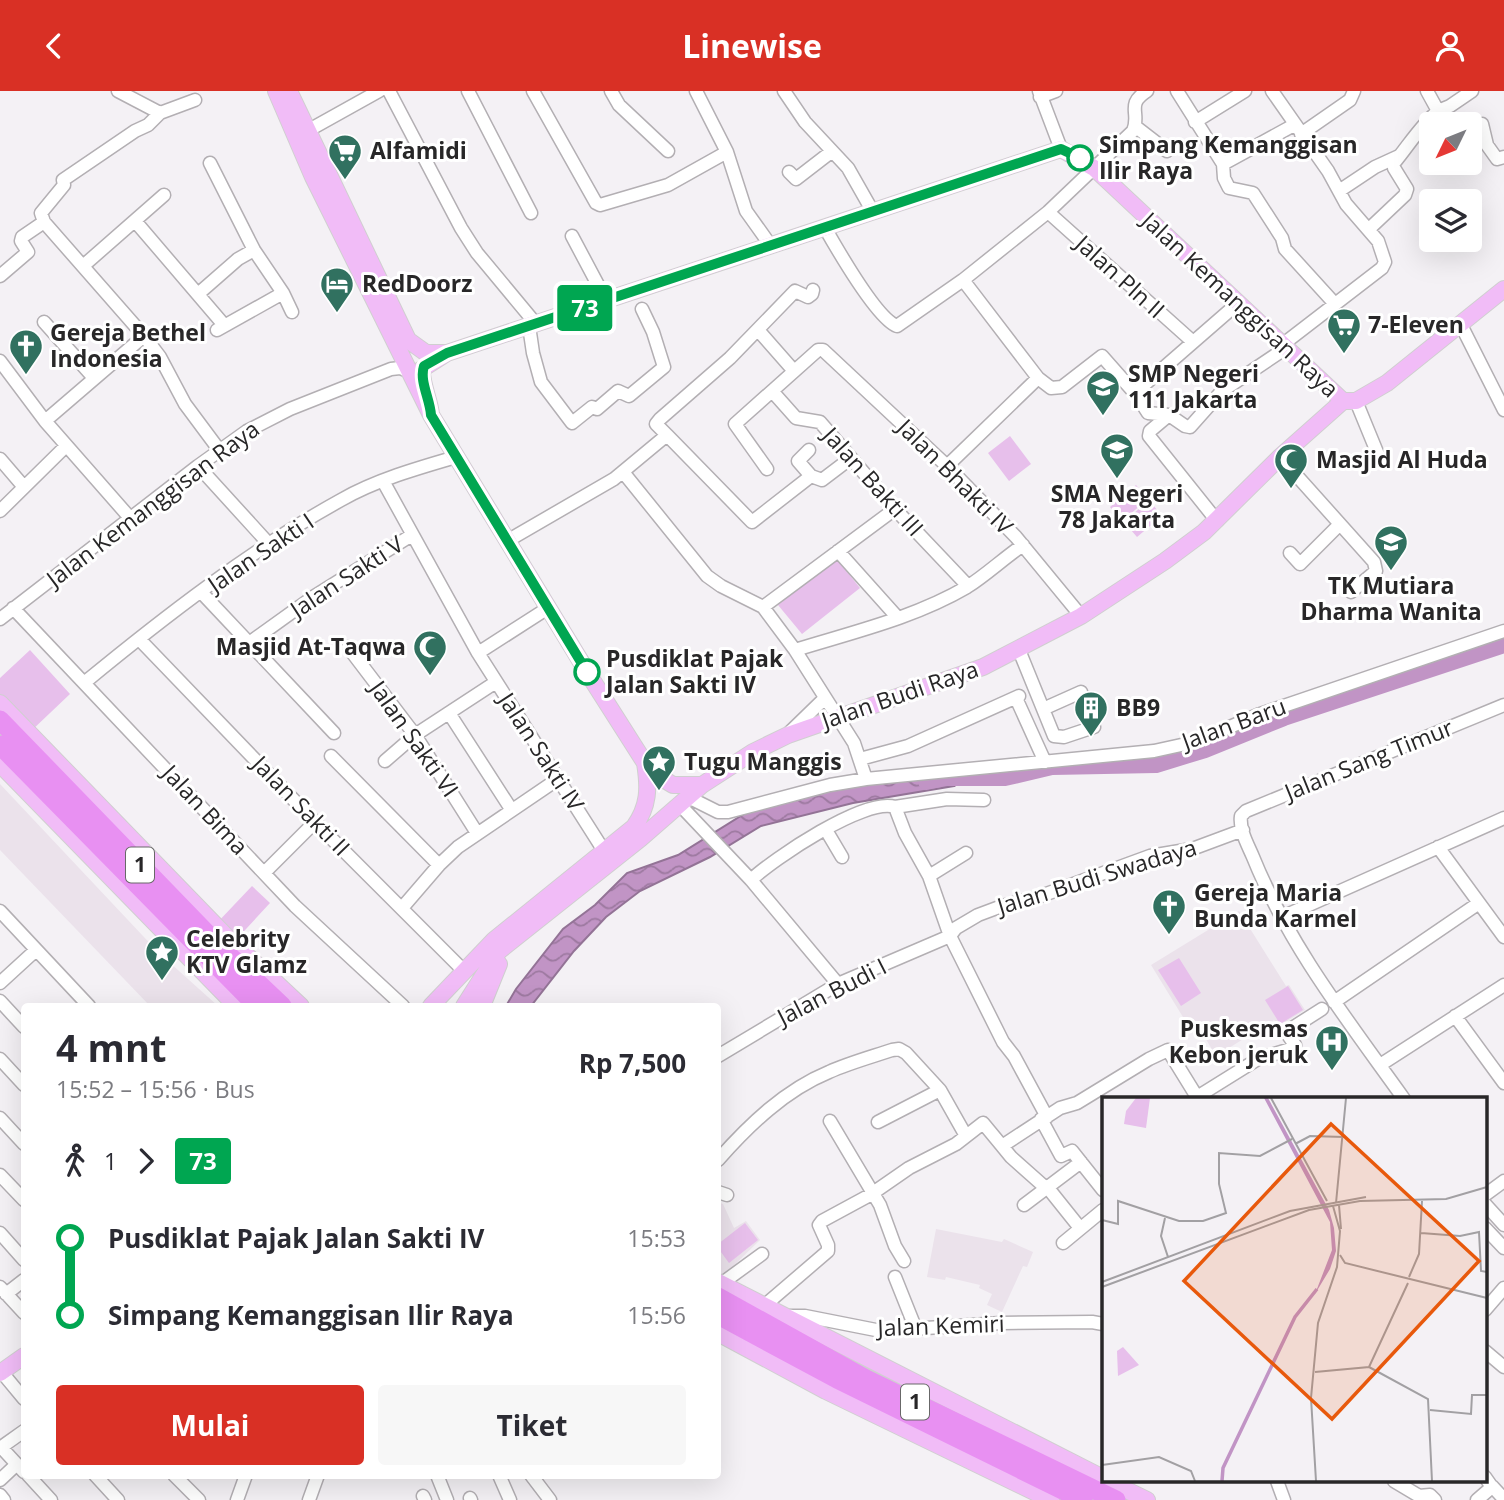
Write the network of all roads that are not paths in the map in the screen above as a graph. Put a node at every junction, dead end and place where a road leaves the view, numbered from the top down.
1 (118, 91) edge
2 (276, 91) edge
3 (289, 91) edge
4 (379, 91) edge
5 (389, 91) edge
6 (468, 91) edge
7 (533, 91) edge
8 (611, 91) edge
9 (696, 91) edge
10 (784, 91) edge
11 (1056, 91) edge
12 (1147, 91) edge
13 (1177, 91) edge
14 (1245, 91) edge
15 (1272, 91) edge
16 (1354, 91) edge
17 (1427, 91) edge
18 (1472, 91) edge
19 (1039, 94) edge
20 (1453, 97) edge
21 (195, 100) dead end
22 (1438, 111) junction
23 (159, 113) junction
24 (1195, 122) junction
25 (1482, 124) dead end
26 (1136, 127) junction
27 (1297, 129) junction
28 (309, 130) junction
29 (1061, 149) junction
30 (668, 151) dead end
31 (1167, 151) dead end
32 (727, 152) junction
33 (831, 152) junction
34 (1399, 156) junction
35 (1504, 157) edge
36 (210, 163) dead end
37 (1223, 163) junction
38 (1094, 168) junction
39 (789, 172) dead end
40 (1339, 191) junction
41 (164, 195) dead end
42 (873, 212) junction
43 (1048, 212) junction
44 (531, 213) dead end
45 (135, 221) junction
46 (44, 222) junction
47 (825, 228) junction
48 (1369, 229) junction
49 (572, 236) dead end
50 (771, 246) junction
51 (254, 250) junction
52 (83, 266) junction
53 (0, 277) edge
54 (963, 280) junction
55 (1504, 289) edge
56 (813, 290) dead end
57 (283, 293) junction
58 (198, 294) junction
59 (606, 300) junction
60 (1335, 304) junction
61 (1234, 306) junction
62 (642, 309) dead end
63 (292, 312) dead end
64 (44, 322) dead end
65 (532, 325) junction
66 (1461, 325) junction
67 (758, 330) junction
68 (144, 336) junction
69 (1192, 341) junction
70 (1284, 347) junction
71 (447, 353) junction
72 (0, 361) edge
73 (400, 365) junction
74 (794, 371) junction
75 (94, 378) junction
76 (1038, 378) junction
77 (772, 391) junction
78 (1134, 391) junction
79 (1350, 401) junction
80 (1504, 410) edge
81 (431, 415) junction
82 (1169, 415) junction
83 (45, 421) junction
84 (667, 435) junction
85 (66, 446) junction
86 (809, 450) dead end
87 (220, 451) junction
88 (456, 457) junction
89 (1280, 457) junction
90 (1379, 457) dead end
91 (0, 459) edge
92 (851, 459) junction
93 (198, 466) junction
94 (947, 466) junction
95 (767, 469) dead end
96 (623, 473) junction
97 (810, 476) junction
98 (383, 481) junction
99 (24, 487) junction
100 (895, 509) junction
101 (0, 511) edge
102 (131, 519) junction
103 (1217, 521) junction
104 (1339, 524) junction
105 (412, 535) junction
106 (507, 541) junction
107 (270, 544) junction
108 (1023, 545) junction
109 (838, 551) junction
110 (1290, 553) dead end
111 (968, 586) junction
112 (201, 592) junction
113 (1351, 592) dead end
114 (763, 607) junction
115 (13, 608) junction
116 (548, 608) junction
117 (1081, 616) junction
118 (898, 618) junction
119 (0, 619) edge
120 (1504, 631) edge
121 (140, 639) junction
122 (249, 643) junction
123 (348, 646) dead end
124 (795, 650) junction
125 (1019, 650) junction
126 (478, 653) junction
127 (496, 682) junction
128 (84, 683) junction
129 (1081, 692) dead end
130 (825, 698) junction
131 (0, 703) edge
132 (1504, 705) edge
133 (1043, 709) junction
134 (449, 713) junction
135 (837, 716) junction
136 (0, 720) edge
137 (1094, 726) dead end
138 (334, 733) dead end
139 (415, 735) junction
140 (788, 735) junction
141 (0, 745) edge
142 (331, 756) dead end
143 (860, 759) junction
144 (385, 761) dead end
145 (1045, 762) junction
146 (645, 763) junction
147 (0, 764) edge
148 (558, 779) junction
149 (866, 779) junction
150 (702, 785) junction
151 (984, 800) dead end
152 (684, 801) junction
153 (895, 807) junction
154 (511, 809) junction
155 (1504, 818) edge
156 (315, 822) junction
157 (1241, 825) junction
158 (826, 830) junction
159 (477, 833) junction
160 (1438, 846) junction
161 (604, 851) junction
162 (966, 853) dead end
163 (842, 857) dead end
164 (439, 865) junction
165 (264, 873) junction
166 (929, 876) junction
167 (751, 880) junction
168 (1479, 903) junction
169 (402, 908) junction
170 (0, 911) edge
171 (1282, 917) junction
172 (950, 936) junction
173 (1504, 937) edge
174 (500, 943) junction
175 (36, 950) junction
176 (464, 971) junction
177 (0, 983) edge
178 (838, 984) junction
179 (1504, 985) edge
180 (0, 1001) edge
181 (86, 1003) edge
182 (233, 1003) edge
183 (254, 1003) edge
184 (279, 1003) edge
185 (298, 1003) edge
186 (399, 1003) edge
187 (434, 1003) edge
188 (465, 1003) edge
189 (483, 1003) edge
190 (1328, 1005) junction
191 (1455, 1016) junction
192 (21, 1024) edge
193 (721, 1054) edge
194 (0, 1059) edge
195 (1380, 1065) junction
196 (21, 1082) edge
197 (1504, 1083) edge
198 (940, 1090) junction
199 (1403, 1097) edge
200 (0, 1118) edge
201 (1044, 1118) junction
202 (831, 1121) dead end
203 (878, 1122) dead end
204 (966, 1136) junction
205 (21, 1141) edge
206 (1002, 1146) junction
207 (721, 1157) edge
208 (1081, 1162) junction
209 (0, 1175) edge
210 (1504, 1181) edge
211 (1102, 1188) edge
212 (1047, 1189) junction
213 (873, 1193) junction
214 (1486, 1194) edge
215 (21, 1198) edge
216 (1024, 1205) dead end
217 (1486, 1205) edge
218 (1102, 1211) edge
219 (1504, 1225) edge
220 (1080, 1228) junction
221 (1486, 1229) edge
222 (0, 1233) edge
223 (1063, 1243) dead end
224 (1504, 1248) edge
225 (762, 1254) dead end
226 (21, 1257) edge
227 (904, 1261) dead end
228 (895, 1277) dead end
229 (21, 1282) edge
230 (721, 1285) edge
231 (721, 1288) edge
232 (721, 1288) edge
233 (1504, 1289) edge
234 (3, 1291) edge
235 (764, 1306) junction
236 (1486, 1309) edge
237 (21, 1310) edge
238 (783, 1316) junction
239 (721, 1317) edge
240 (1102, 1323) edge
241 (915, 1327) junction
242 (721, 1335) edge
243 (1486, 1352) edge
244 (21, 1358) edge
245 (1504, 1367) edge
246 (1, 1372) edge
247 (21, 1395) edge
248 (21, 1433) edge
249 (1, 1447) edge
250 (21, 1468) edge
251 (21, 1471) edge
252 (1102, 1477) edge
253 (31, 1479) edge
254 (99, 1479) edge
255 (178, 1479) edge
256 (244, 1479) edge
257 (317, 1479) edge
258 (439, 1479) edge
259 (501, 1479) edge
260 (539, 1479) edge
261 (0, 1481) edge
262 (1488, 1481) edge
263 (1112, 1483) edge
264 (1278, 1483) edge
265 (1397, 1483) edge
266 (0, 1495) edge
267 (1417, 1498) edge
268 (1504, 1499) edge
269 (4, 1500) edge
270 (51, 1500) edge
271 (118, 1500) edge
272 (199, 1500) edge
273 (237, 1500) edge
274 (309, 1500) edge
275 (447, 1500) edge
276 (510, 1500) edge
277 (550, 1500) edge
278 (1051, 1500) edge
279 (1083, 1500) edge
280 (1116, 1500) edge
281 (1147, 1500) edge
282 (1284, 1500) edge
283 (1435, 1500) edge
284 (1477, 1500) edge

1 - 23 street
2 - 73 main road
3 - 28 main road
4 - 28 street
5 - 65 street
6 - 44 street
7 - 32 street
8 - 30 street
9 - 32 street
10 - 33 street
11 - 19 street
12 - 26 street
13 - 24 street
14 - 24 street
15 - 27 street
16 - 27 street
17 - 22 street
18 - 20 street
19 - 29 street
20 - 22 street
21 - 23 street
22 - 34 street
23 - 46 street
24 - 37 street
25 - 35 street
26 - 31 street
26 - 38 street
27 - 37 street
27 - 40 street
28 - 71 main road
29 - 38 main road, Jalan Kemanggisan Raya
29 - 42 main road
32 - 50 street
33 - 39 street
33 - 42 street
34 - 40 street
34 - 48 street
36 - 51 street
37 - 60 street
38 - 43 street
38 - 61 main road, Jalan Kemanggisan Raya
40 - 48 street
41 - 45 street
42 - 47 main road
43 - 54 street
43 - 69 street, Jalan Pln II
45 - 52 street
45 - 58 street
46 - 52 street
46 - 53 street
47 - 50 main road
47 - 54 street
48 - 60 street
49 - 59 street
50 - 59 main road
51 - 57 street
51 - 58 street
52 - 68 street
54 - 76 street
55 - 66 main road, Jalan Kemanggisan Raya
56 - 67 street
57 - 58 street
57 - 63 street
59 - 65 main road
60 - 70 street
61 - 69 street
61 - 70 main road, Jalan Kemanggisan Raya
62 - 65 street
64 - 75 street
65 - 71 main road
66 - 79 main road, Jalan Kemanggisan Raya
66 - 80 street
67 - 74 street
67 - 84 street
68 - 75 street
68 - 87 street
69 - 78 street
70 - 79 main road, Jalan Kemanggisan Raya
70 - 82 street
71 - 81 main road
72 - 83 street
73 - 81 main road
73 - 87 street, Jalan Kemanggisan Raya
74 - 77 street
74 - 94 street, Jalan Bhakti IV
75 - 83 street
76 - 78 street
76 - 94 street
77 - 92 street, Jalan Bakti III
77 - 95 street
78 - 82 street
79 - 89 main road, Jalan Budi Raya
79 - 90 street
81 - 88 main road
82 - 103 street
83 - 85 street
84 - 96 street
84 - 97 street
85 - 99 street
85 - 102 street
86 - 97 street
87 - 93 street, Jalan Kemanggisan Raya
88 - 98 street, Jalan Sakti I
88 - 106 main road
89 - 103 main road, Jalan Budi Raya
89 - 104 street
91 - 99 street
92 - 97 street
92 - 100 street, Jalan Bakti III
93 - 102 street, Jalan Kemanggisan Raya
93 - 107 street
94 - 108 street, Jalan Bhakti IV
96 - 106 street
96 - 114 street
98 - 105 street, Jalan Sakti IV
98 - 107 street, Jalan Sakti I
99 - 101 street
100 - 109 street
100 - 111 street, Jalan Bakti III
102 - 115 street, Jalan Kemanggisan Raya
103 - 117 main road, Jalan Budi Raya
104 - 110 street
104 - 113 street
105 - 122 street, Jalan Sakti V
105 - 126 street, Jalan Sakti IV
106 - 116 main road
107 - 112 street, Jalan Sakti I
108 - 111 street
108 - 117 street, Jalan Bhakti IV
109 - 114 street
109 - 118 street
111 - 118 street
112 - 121 street, Jalan Sakti I
112 - 122 street
114 - 124 street
115 - 119 street, Jalan Kemanggisan Raya
115 - 128 street, Jalan Bima
116 - 126 street
116 - 146 main road
117 - 125 main road, Jalan Budi Raya
118 - 124 street
120 - 145 street, Jalan Baru
121 - 128 street, Jalan Sakti I
121 - 156 street, Jalan Sakti II
122 - 138 street
123 - 139 street, Jalan Sakti VI
124 - 130 street
125 - 133 street
125 - 135 main road, Jalan Budi Raya
126 - 127 street, Jalan Sakti IV
127 - 134 street
127 - 148 street, Jalan Sakti IV
128 - 165 street, Jalan Bima
129 - 133 street
130 - 135 street
130 - 140 street
131 - 185 main road
132 - 157 street, Jalan Sang Timur
133 - 137 street
134 - 139 street
134 - 154 street
135 - 140 main road, Jalan Budi Raya
135 - 143 street
136 - 184 highway, 1
139 - 144 street
139 - 159 street, Jalan Sakti VI
140 - 150 main road, Jalan Budi Raya
141 - 183 highway, 1
142 - 164 street
143 - 145 street
143 - 149 street
145 - 149 street, Jalan Baru
146 - 150 main road
146 - 161 main road, Jalan Budi Raya
147 - 182 main road
148 - 154 street
148 - 161 street, Jalan Sakti IV
149 - 152 street, Jalan Baru
150 - 152 main road, Jalan Budi Raya
151 - 153 street
152 - 167 street
152 - 174 main road, Jalan Budi Raya
153 - 158 street
153 - 166 street
154 - 159 street
155 - 160 street
156 - 165 street
156 - 169 street, Jalan Sakti II
157 - 171 street
157 - 172 street, Jalan Budi Swadaya
158 - 163 street
158 - 167 street
159 - 164 street
160 - 168 street
160 - 171 street
161 - 174 main road, Jalan Budi Raya
162 - 166 street
164 - 169 street
165 - 186 street, Jalan Bima
166 - 172 street
167 - 178 street
168 - 173 street
168 - 190 street
169 - 176 street, Jalan Sakti II
170 - 175 street
171 - 190 street
172 - 178 street, Jalan Budi I
172 - 201 street
174 - 176 main road, Jalan Budi Raya
174 - 188 main road
174 - 189 main road, Jalan Budi Raya
175 - 177 street
175 - 181 street
176 - 187 main road, Jalan Budi Raya
178 - 193 street, Jalan Budi I
179 - 191 street
180 - 192 street
190 - 195 street
190 - 201 street
191 - 195 street
191 - 197 street
194 - 196 street
195 - 199 street
198 - 203 street
198 - 204 street
198 - 207 street
200 - 205 street
201 - 206 street
201 - 208 street
202 - 213 street
204 - 206 street
204 - 213 street
206 - 212 street
208 - 211 street
208 - 212 street
209 - 215 street
210 - 214 street
212 - 216 street
212 - 220 street
213 - 227 street
213 - 235 street
217 - 219 street
218 - 220 street
220 - 223 street
221 - 224 street
222 - 226 street
225 - 230 street
228 - 241 street
229 - 234 street
231 - 235 main road
232 - 280 highway, 1
233 - 236 street
234 - 237 street
235 - 238 main road
238 - 241 street, Jalan Kemiri
238 - 252 main road
239 - 279 highway, 1
240 - 241 street, Jalan Kemiri
242 - 278 main road
243 - 245 street
244 - 246 main road
246 - 247 street
248 - 249 street
249 - 250 street
251 - 261 street
253 - 270 street
254 - 271 street
255 - 272 street
256 - 273 street
257 - 274 street
258 - 275 street
259 - 276 street
260 - 277 street
262 - 268 street
262 - 284 street
263 - 281 main road
264 - 282 street
265 - 267 street
266 - 269 street
267 - 283 street

